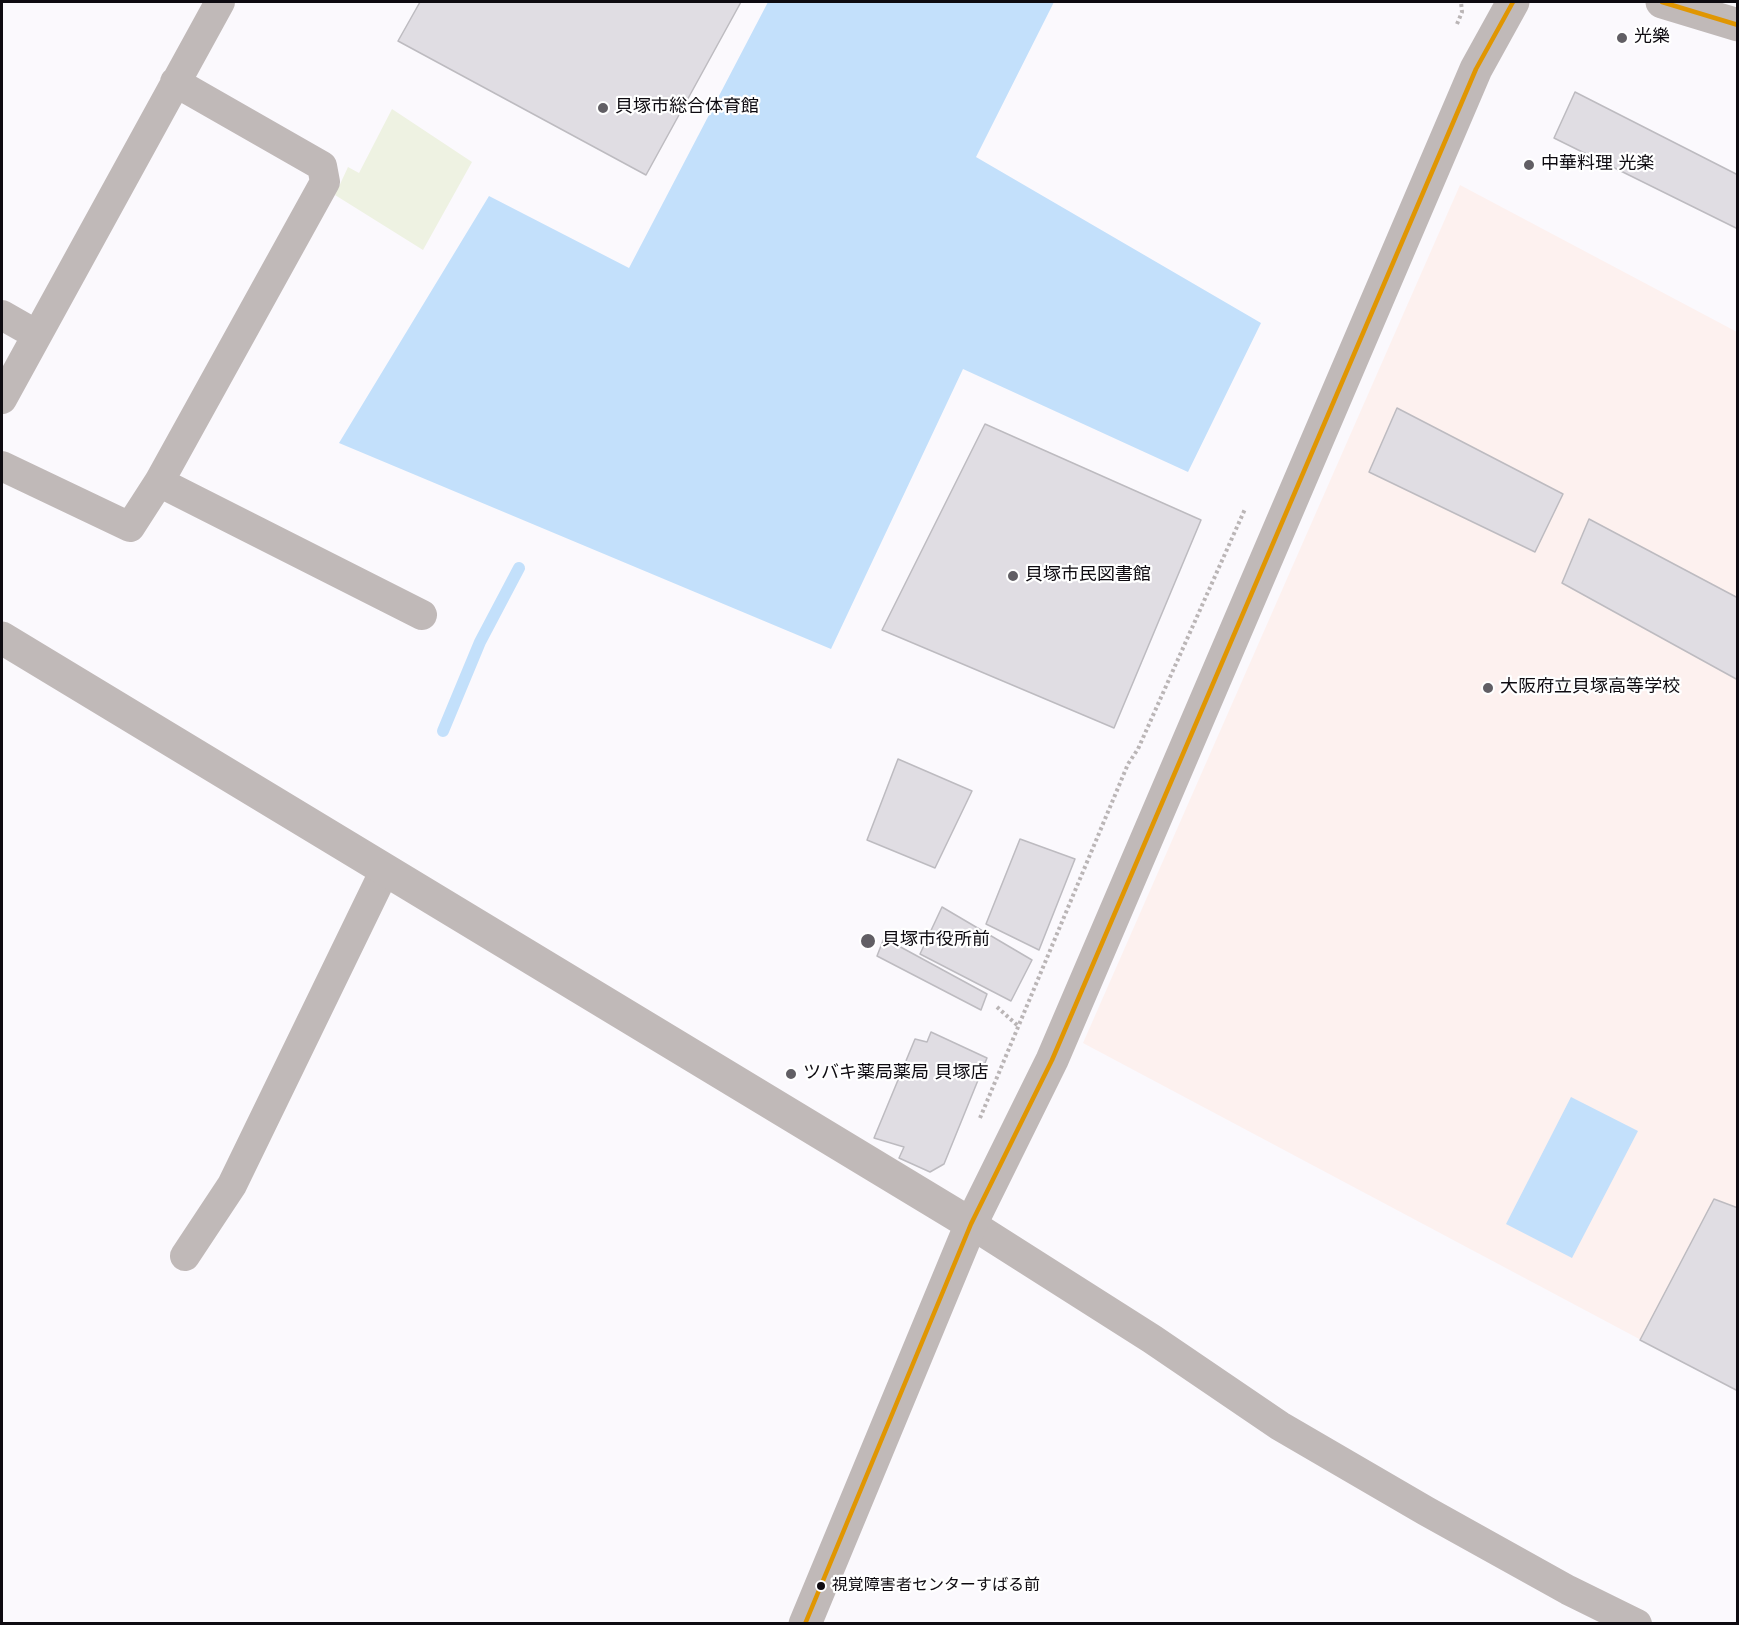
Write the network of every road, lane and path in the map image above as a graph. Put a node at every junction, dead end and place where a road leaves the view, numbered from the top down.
1 (220, 2) edge
2 (1461, 2) edge
3 (1513, 2) edge
4 (1662, 2) edge
5 (1737, 25) edge
6 (1453, 32) dead end
7 (175, 82) junction
8 (2, 315) edge
9 (36, 335) junction
10 (2, 399) edge
11 (2, 466) edge
12 (159, 482) junction
13 (1248, 501) dead end
14 (422, 615) dead end
15 (2, 638) edge
16 (385, 870) junction
17 (997, 1007) dead end
18 (1018, 1026) junction
19 (978, 1123) dead end
20 (971, 1224) junction
21 (185, 1256) dead end
22 (805, 1623) edge
23 (1637, 1623) edge

1 - 7 street
2 - 6 path
3 - 20 street
4 - 5 street
7 - 9 street
7 - 12 street
8 - 9 street
9 - 10 street
11 - 12 street
12 - 14 street
13 - 18 path
15 - 16 street
16 - 20 street
16 - 21 street
17 - 18 path
18 - 19 path
20 - 22 street
20 - 23 street

